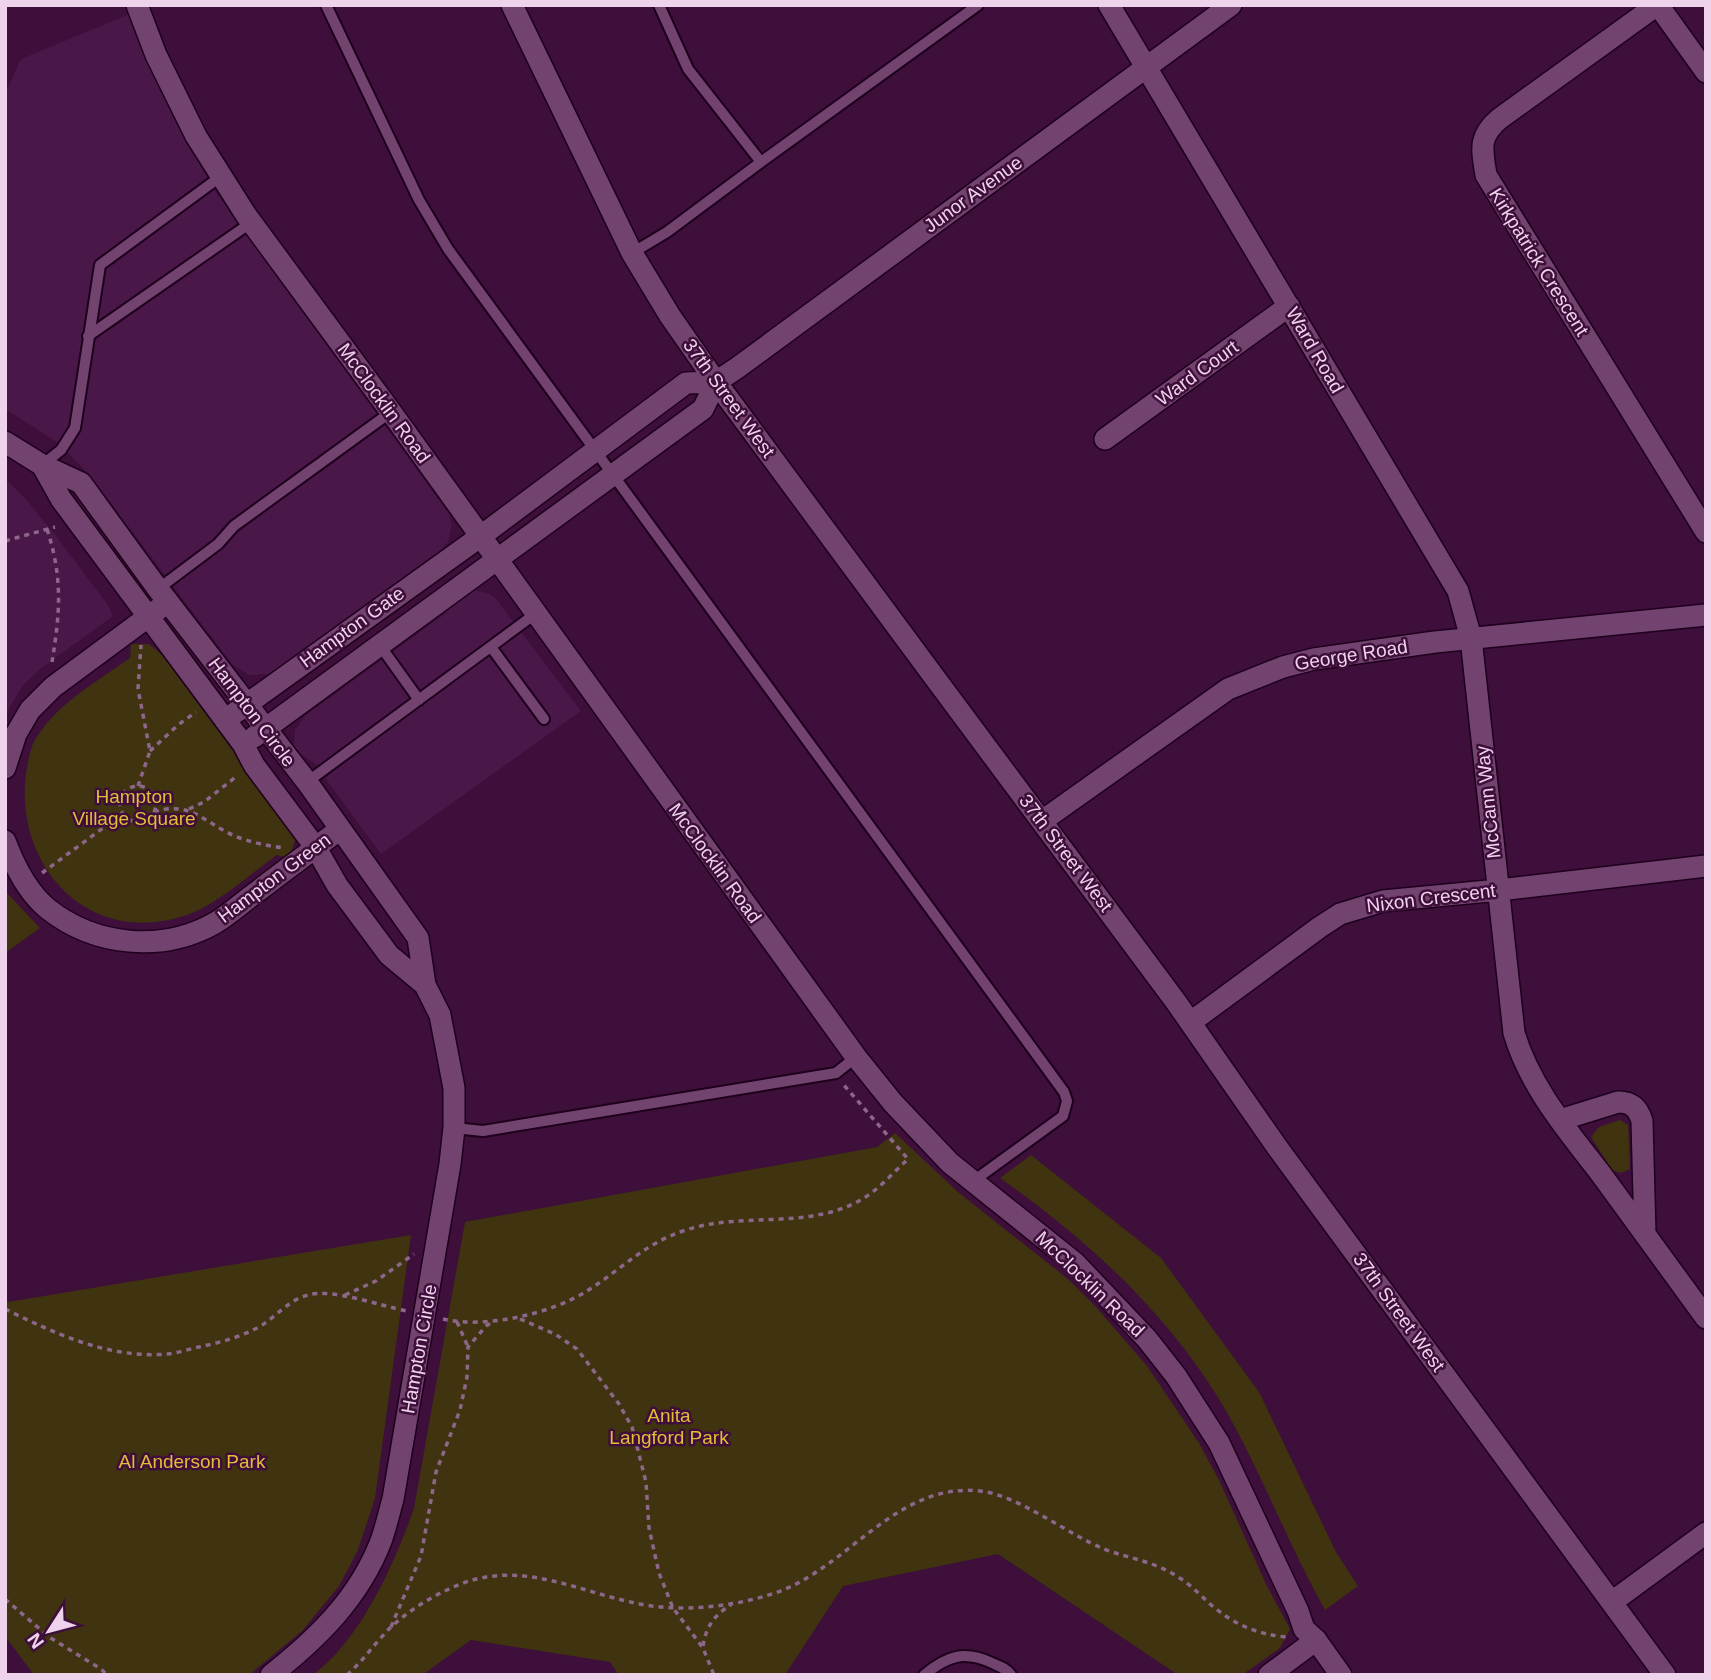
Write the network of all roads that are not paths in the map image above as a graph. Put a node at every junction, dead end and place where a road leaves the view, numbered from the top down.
1 (136, 5) edge
2 (326, 5) edge
3 (512, 5) edge
4 (659, 5) edge
5 (978, 5) edge
6 (1109, 5) edge
7 (1231, 5) edge
8 (1658, 5) edge
9 (1146, 67) junction
10 (1706, 72) edge
11 (761, 162) junction
12 (220, 177) junction
13 (251, 222) junction
14 (632, 253) junction
15 (1289, 306) junction
16 (88, 336) junction
17 (716, 382) junction
18 (391, 412) junction
19 (1105, 439) dead end
20 (5, 442) edge
21 (596, 451) junction
22 (42, 465) junction
23 (614, 474) junction
24 (1706, 532) edge
25 (481, 536) junction
26 (496, 560) junction
27 (163, 596) junction
28 (535, 614) junction
29 (1706, 615) edge
30 (150, 617) junction
31 (1471, 638) junction
32 (379, 644) junction
33 (491, 647) junction
34 (419, 700) junction
35 (247, 704) junction
36 (544, 719) dead end
37 (225, 720) junction
38 (265, 728) junction
39 (243, 744) junction
40 (5, 768) edge
41 (307, 782) junction
42 (1042, 821) junction
43 (340, 829) junction
44 (5, 841) edge
45 (316, 848) junction
46 (1706, 866) edge
47 (1499, 890) junction
48 (425, 985) junction
49 (1191, 1022) junction
50 (856, 1057) junction
51 (1560, 1121) junction
52 (454, 1128) junction
53 (972, 1182) junction
54 (1645, 1234) junction
55 (1706, 1318) edge
56 (1706, 1533) edge
57 (1612, 1602) junction
58 (1310, 1634) junction
59 (271, 1675) edge
60 (924, 1675) edge
61 (1011, 1675) edge
62 (1269, 1675) edge
63 (1341, 1675) edge
64 (1665, 1675) edge

1 - 12 street, McClocklin Road
2 - 21 lane
3 - 14 street, 37th Street West
4 - 11 lane
5 - 11 lane
6 - 9 street, Ward Road
7 - 9 street, Junor Avenue
8 - 10 street
8 - 24 street, Kirkpatrick Crescent
9 - 15 street, Ward Road
9 - 17 street, Junor Avenue
11 - 14 lane
12 - 13 street, McClocklin Road
12 - 16 lane
13 - 16 lane
13 - 18 street, McClocklin Road
14 - 17 street, 37th Street West
15 - 19 street, Ward Court
15 - 31 street, Ward Road
16 - 22 lane
17 - 21 street, Junor Avenue
17 - 23 street, Junor Avenue
17 - 42 street, 37th Street West
18 - 25 street, McClocklin Road
18 - 27 lane
20 - 22 street, Hampton Circle
21 - 23 lane
21 - 25 street, Junor Avenue
22 - 27 street, Hampton Circle
22 - 30 street, Hampton Circle
23 - 26 street, Junor Avenue
23 - 53 lane
25 - 26 street, McClocklin Road
25 - 35 street, Hampton Gate
26 - 28 street, McClocklin Road
26 - 32 street, Hampton Gate
27 - 30 street
27 - 35 street, Hampton Circle
28 - 33 lane
28 - 50 street, McClocklin Road
29 - 31 street, George Road
30 - 37 street, Hampton Circle
30 - 40 street
31 - 42 street, George Road
31 - 47 street, McCann Way
32 - 34 lane
32 - 38 street, Hampton Gate
33 - 34 lane
33 - 36 lane
34 - 41 lane
35 - 37 street, Hampton Gate
35 - 38 street, Hampton Circle
37 - 39 street, Hampton Circle
38 - 39 street, Hampton Gate
38 - 41 street, Hampton Circle
39 - 45 street, Hampton Circle
41 - 43 street, Hampton Circle
42 - 49 street, 37th Street West
43 - 45 street, Hampton Green
43 - 48 street, Hampton Circle
44 - 45 street, Hampton Green
45 - 48 street, Hampton Circle
46 - 47 street, Nixon Crescent
47 - 49 street, Nixon Crescent
47 - 51 street, McCann Way
48 - 52 street, Hampton Circle
49 - 57 street, 37th Street West
50 - 52 lane
50 - 53 street, McClocklin Road
51 - 54 street, McCann Way
51 - 54 street
52 - 59 street, Hampton Circle
53 - 58 street, McClocklin Road
54 - 55 street, McCann Way
56 - 57 street
57 - 64 street, 37th Street West
58 - 62 street
58 - 63 street, McClocklin Road
60 - 61 lane

